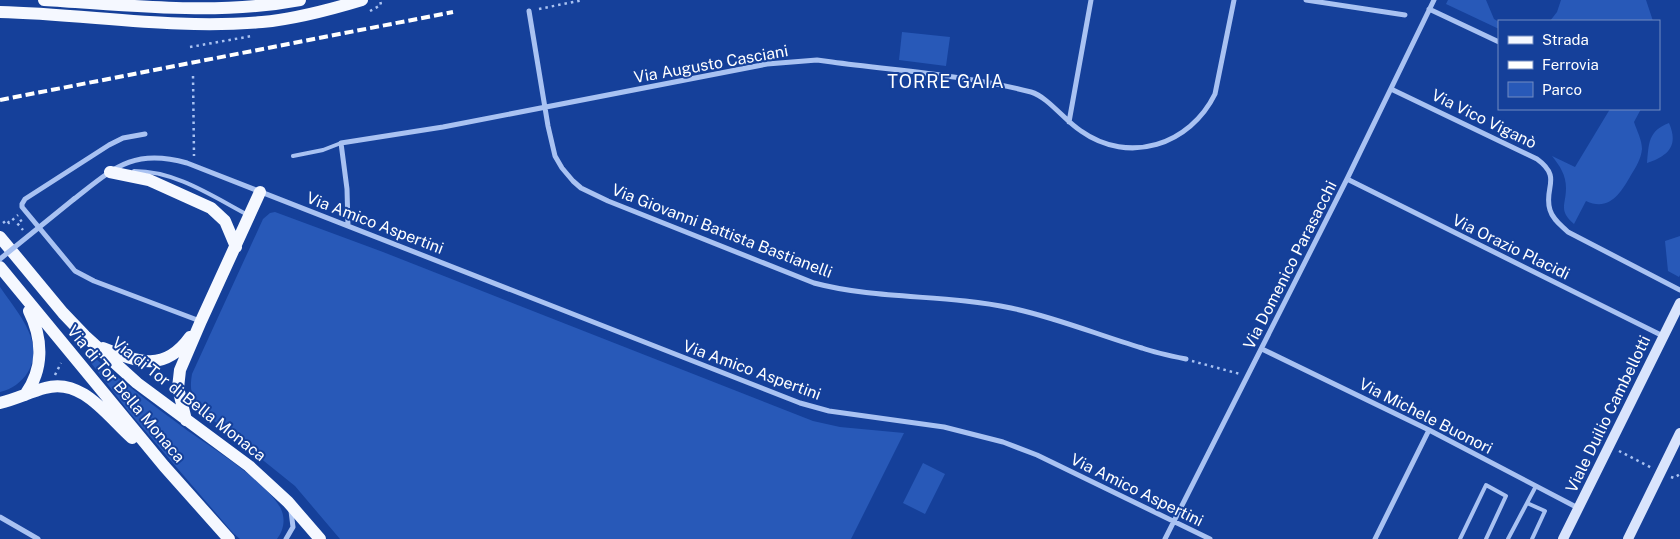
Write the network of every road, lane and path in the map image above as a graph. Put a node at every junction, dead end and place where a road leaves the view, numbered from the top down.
1 (44, 0) edge
2 (300, 0) edge
3 (362, 0) edge
4 (583, 0) edge
5 (1091, 0) edge
6 (1234, 0) edge
7 (1306, 0) edge
8 (1434, 0) edge
9 (539, 9) dead end
10 (1429, 9) junction
11 (1, 11) edge
12 (529, 11) dead end
13 (1405, 15) dead end
14 (1498, 42) edge
15 (193, 76) dead end
16 (1392, 89) junction
17 (545, 107) junction
18 (1069, 122) junction
19 (145, 134) dead end
20 (341, 143) junction
21 (293, 156) dead end
22 (194, 166) junction
23 (110, 172) junction
24 (1347, 179) junction
25 (260, 192) junction
26 (24, 210) junction
27 (29, 214) junction
28 (250, 216) junction
29 (3, 223) dead end
30 (348, 226) junction
31 (28, 237) junction
32 (0, 238) edge
33 (236, 246) junction
34 (0, 259) edge
35 (0, 267) edge
36 (19, 290) junction
37 (1680, 290) edge
38 (1680, 303) edge
39 (199, 324) junction
40 (1663, 336) junction
41 (94, 344) junction
42 (1262, 349) junction
43 (1186, 359) joint
44 (1249, 376) junction
45 (24, 395) junction
46 (0, 403) edge
47 (186, 420) junction
48 (1429, 430) junction
49 (1680, 433) edge
50 (1615, 450) dead end
51 (164, 466) junction
52 (1655, 470) dead end
53 (1680, 474) edge
54 (1668, 475) dead end
55 (1536, 486) junction
56 (288, 502) junction
57 (1527, 502) junction
58 (1578, 508) junction
59 (0, 517) edge
60 (1174, 522) junction
61 (38, 539) edge
62 (229, 539) edge
63 (286, 539) edge
64 (320, 539) edge
65 (1165, 539) edge
66 (1210, 539) edge
67 (1374, 539) edge
68 (1460, 539) edge
69 (1486, 539) edge
70 (1508, 539) edge
71 (1532, 539) edge
72 (1563, 539) edge
73 (1628, 539) edge

1 - 2 main road, bridge
3 - 11 main road
4 - 9 path
5 - 18 street
6 - 18 street, Via Augusto Casciani
7 - 13 street
8 - 10 street, Via Domenico Parasacchi
10 - 14 street
10 - 16 street, Via Domenico Parasacchi
12 - 17 street, Via Giovanni Battista Bastianelli
15 - 22 path
16 - 24 street, Via Domenico Parasacchi
16 - 37 street, Via Vico Viganò
17 - 18 street, Via Augusto Casciani
17 - 20 street, Via Augusto Casciani
17 - 43 street, Via Giovanni Battista Bastianelli
19 - 26 street
20 - 21 lane
20 - 30 street
22 - 23 street, Via Amico Aspertini
22 - 25 street, Via Amico Aspertini
23 - 28 lane
23 - 31 street, Via Amico Aspertini, bridge
23 - 33 main road
24 - 40 street, Via Orazio Placidi
24 - 42 street, Via Domenico Parasacchi
25 - 28 main road
25 - 30 street, Via Amico Aspertini
26 - 27 street
26 - 29 path
27 - 31 path
27 - 39 street
28 - 33 main road
30 - 60 street, Via Amico Aspertini
31 - 34 street, Via Amico Aspertini, bridge
32 - 41 main road, Via di Tor di Bella Monaca
33 - 39 main road
35 - 36 main road, Via di Tor Bella Monaca
36 - 45 main road
36 - 51 main road, Via di Tor Bella Monaca
38 - 40 main road, Viale Duilio Cambellotti
39 - 41 main road
39 - 47 main road
40 - 58 main road, Viale Duilio Cambellotti
41 - 47 main road, Via di Tor di Bella Monaca
42 - 44 street, Via Domenico Parasacchi
42 - 48 street, Via Michele Buonori
43 - 44 path
44 - 60 street, Via Domenico Parasacchi
45 - 46 main road
45 - 51 main road
47 - 56 main road, Via di Tor di Bella Monaca
48 - 55 street, Via Michele Buonori
48 - 67 street
49 - 73 main road
50 - 52 path
51 - 62 main road, Via di Tor Bella Monaca
53 - 54 path
55 - 57 lane
55 - 58 street, Via Michele Buonori
56 - 63 street
56 - 64 main road, Via di Tor di Bella Monaca
57 - 70 lane
57 - 71 lane
58 - 72 main road, Viale Duilio Cambellotti
59 - 61 street
60 - 65 street, Via Domenico Parasacchi
60 - 66 street, Via Amico Aspertini
68 - 69 lane

